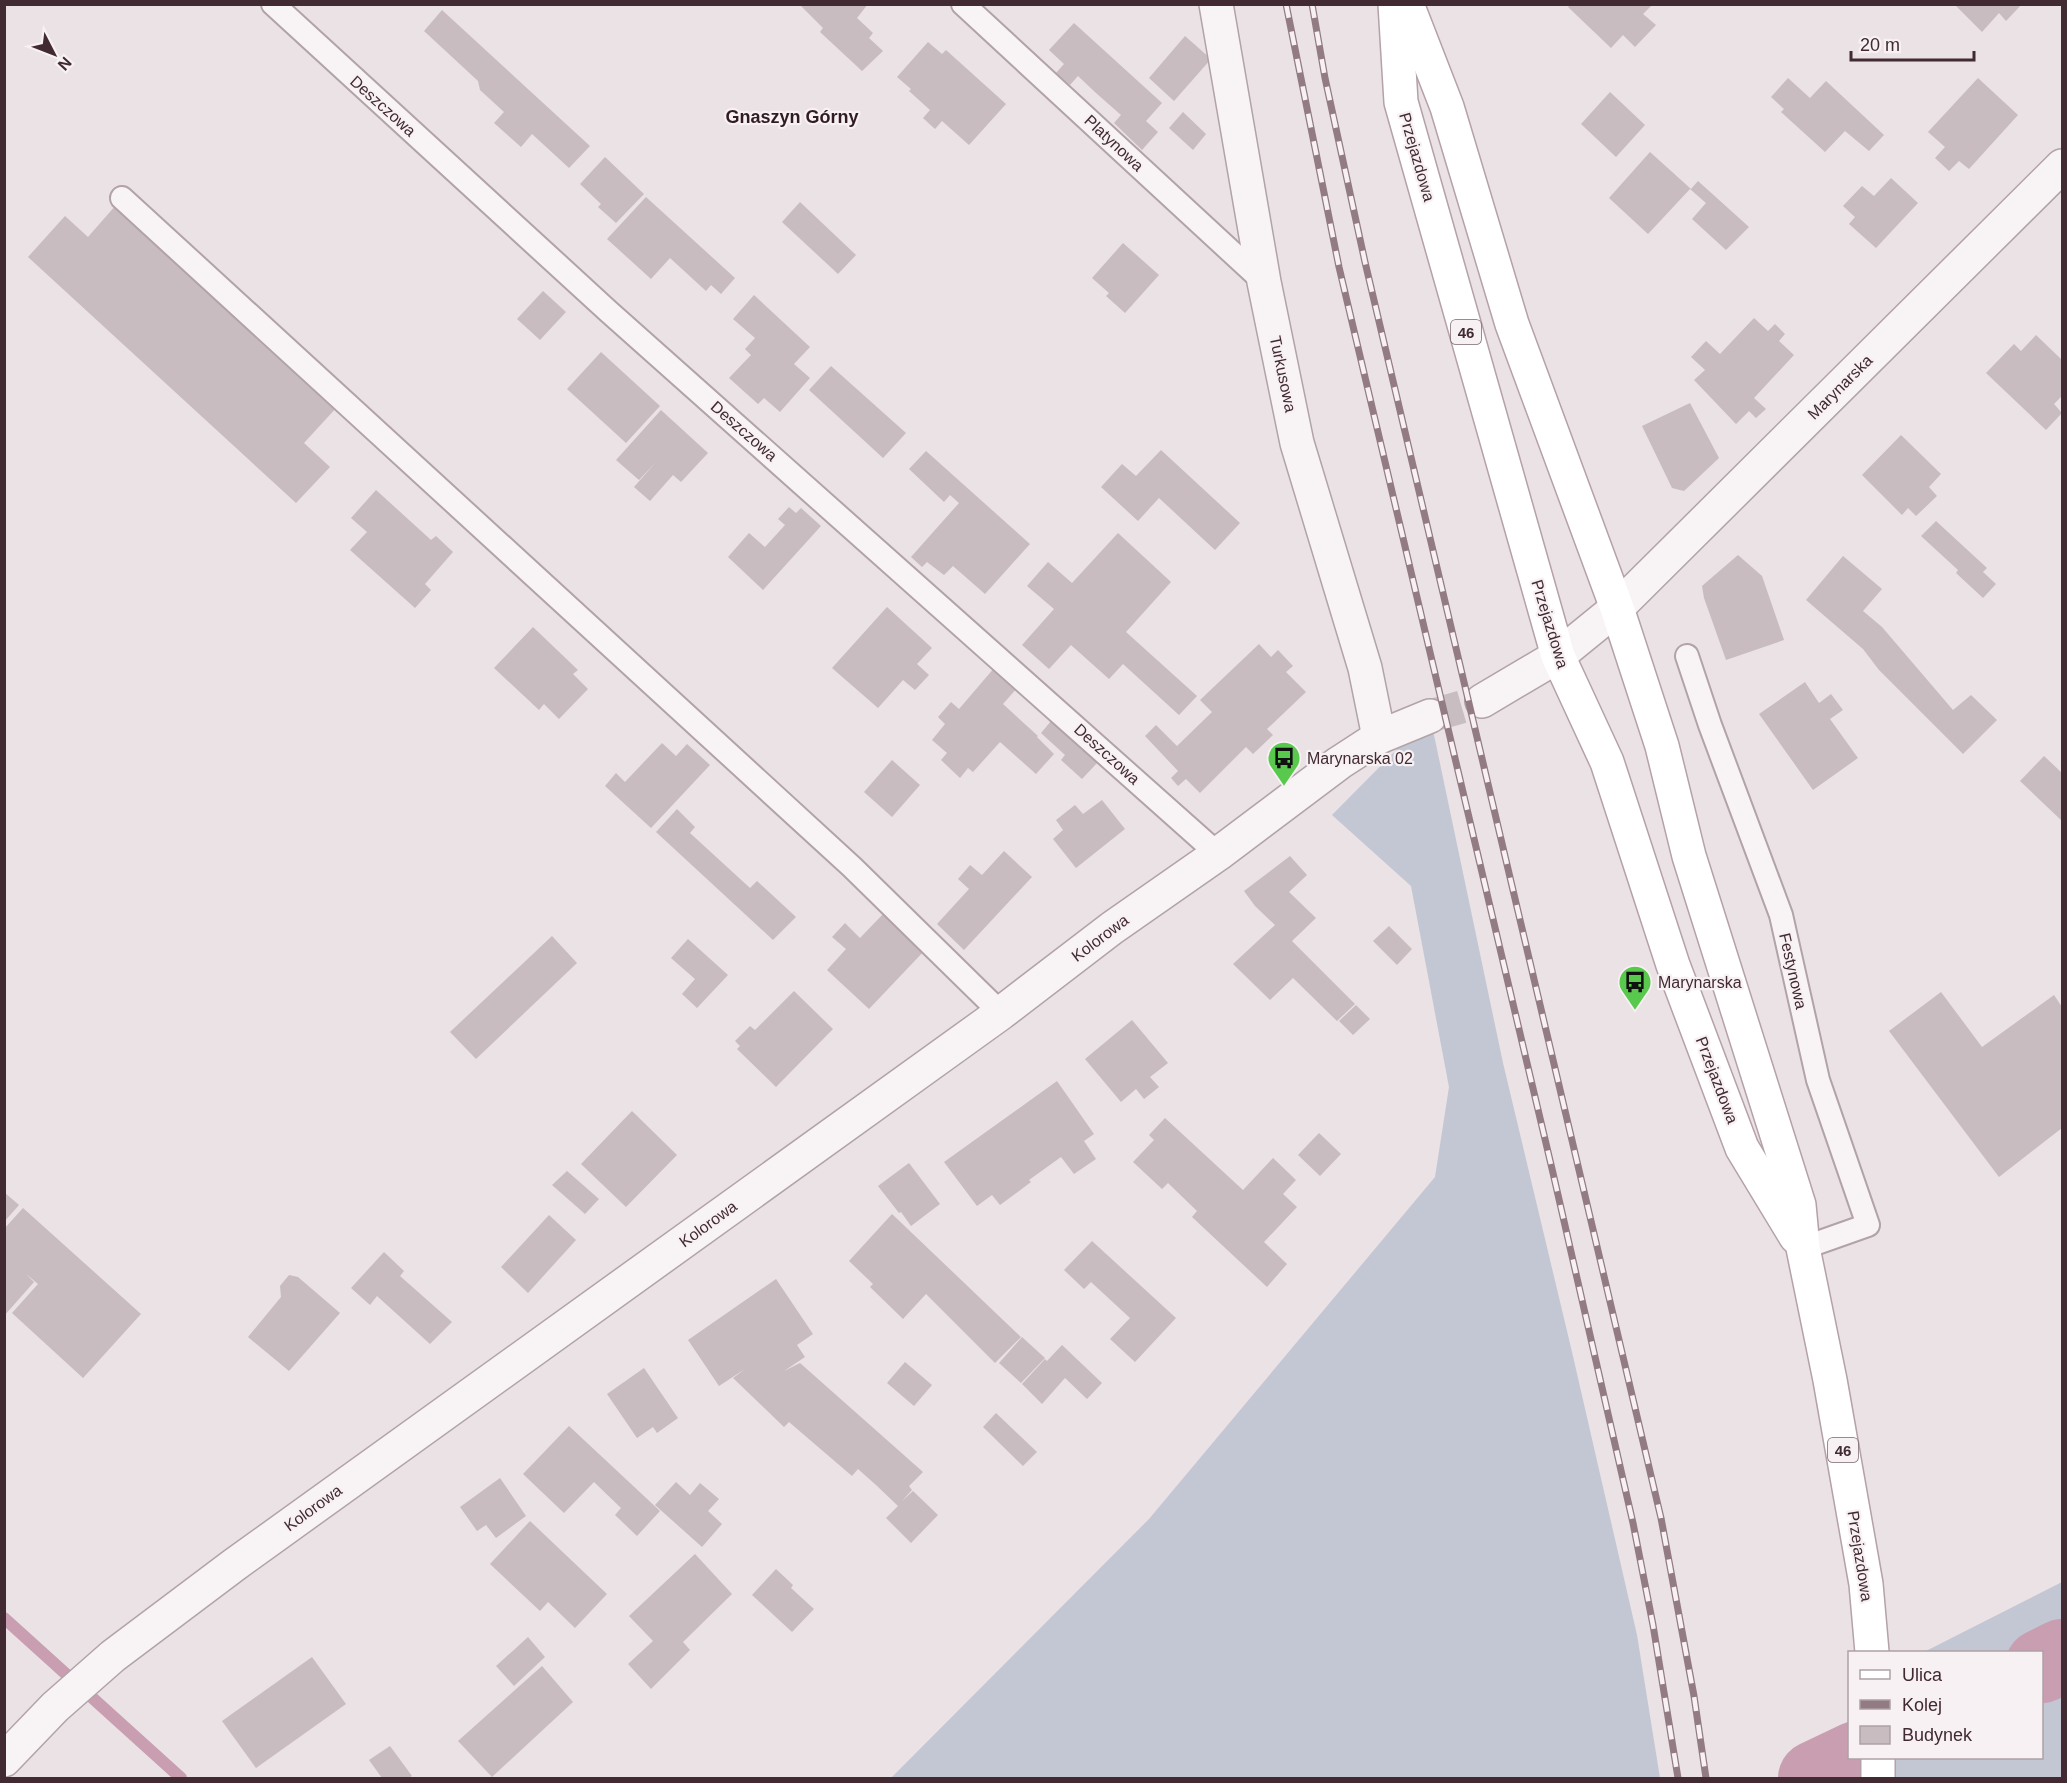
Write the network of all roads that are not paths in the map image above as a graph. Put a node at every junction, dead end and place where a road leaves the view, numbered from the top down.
1 (273, 4) edge
2 (963, 4) edge
3 (1216, 4) edge
4 (1395, 4) edge
5 (1407, 4) edge
6 (2062, 166) edge
7 (122, 198) dead end
8 (1264, 282) junction
9 (1617, 608) junction
10 (1558, 656) junction
11 (1687, 656) dead end
12 (1482, 701) tunnel mouth
13 (1430, 716) tunnel mouth
14 (1379, 737) junction
15 (1218, 854) junction
16 (1001, 1013) junction
17 (1803, 1248) junction
18 (1872, 1651) edge
19 (1878, 1759) edge
20 (4, 1760) edge
21 (1878, 1779) edge

1 - 15 lane, Deszczowa
2 - 8 lane, Platynowa
3 - 8 street, Turkusowa
4 - 10 main road, Przejazdowa / 46
5 - 9 main road, Przejazdowa / 46
6 - 9 street, Marynarska
7 - 16 lane
8 - 14 street, Turkusowa
9 - 10 street
9 - 17 main road, Przejazdowa / 46
10 - 12 street
10 - 17 main road, Przejazdowa / 46
11 - 17 lane, Festynowa
13 - 14 street, Kolorowa
14 - 15 street, Kolorowa
15 - 16 street, Kolorowa
16 - 20 street, Kolorowa
17 - 18 main road, Przejazdowa / 46
19 - 21 main road

